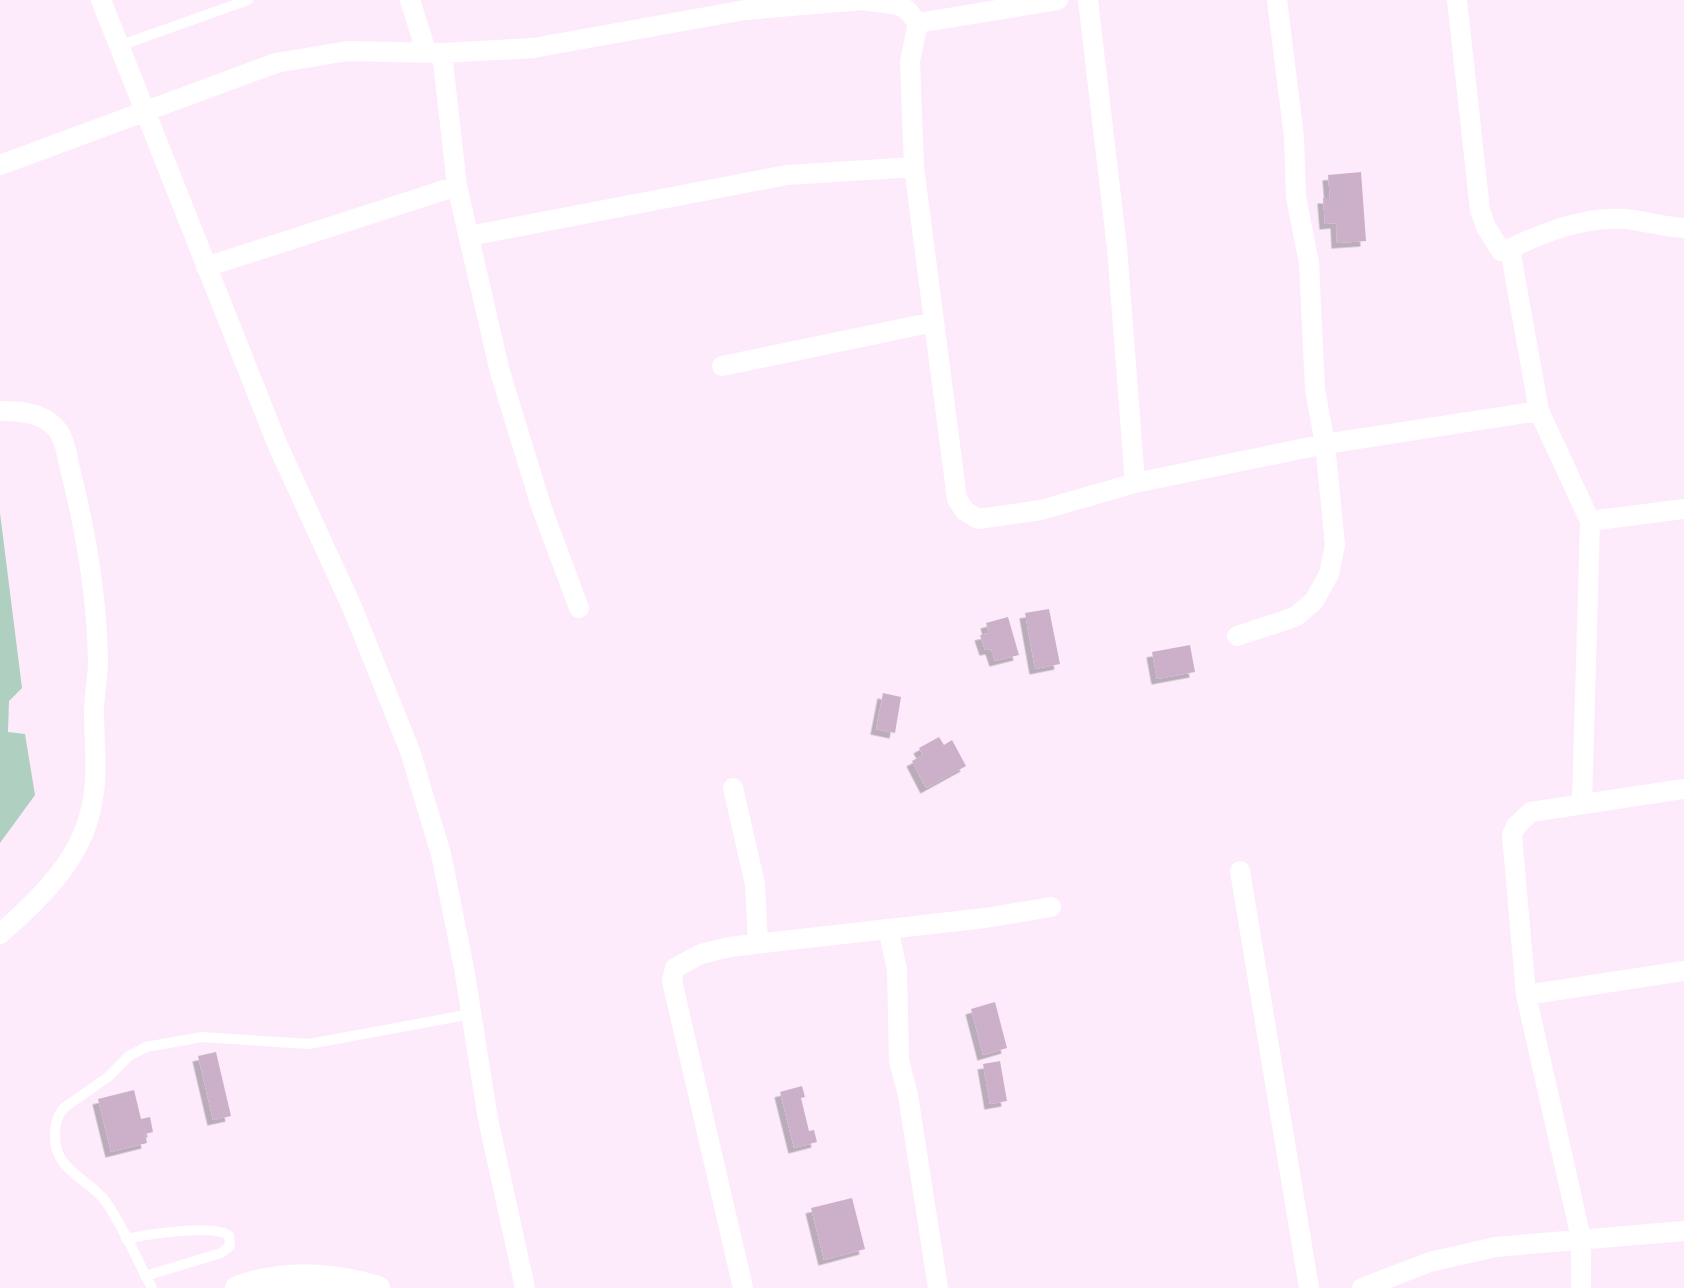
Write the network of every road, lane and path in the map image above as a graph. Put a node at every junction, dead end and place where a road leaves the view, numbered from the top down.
1 (101, 0) edge
2 (212, 0) edge
3 (248, 0) edge
4 (410, 0) edge
5 (1058, 0) edge
6 (1088, 0) edge
7 (1277, 0) edge
8 (1457, 0) edge
9 (216, 11) junction
10 (918, 23) junction
11 (118, 46) junction
12 (434, 52) junction
13 (144, 112) junction
14 (0, 165) edge
15 (914, 167) junction
16 (457, 186) junction
17 (1684, 228) edge
18 (469, 236) junction
19 (1510, 249) junction
20 (206, 267) junction
21 (934, 322) junction
22 (722, 366) dead end
23 (0, 411) edge
24 (1539, 411) junction
25 (1325, 444) junction
26 (1135, 483) junction
27 (1684, 509) edge
28 (1590, 522) junction
29 (579, 608) dead end
30 (1237, 636) dead end
31 (733, 788) dead end
32 (1684, 789) edge
33 (1582, 802) junction
34 (1240, 872) dead end
35 (1051, 907) dead end
36 (888, 929) junction
37 (0, 934) edge
38 (758, 944) junction
39 (1684, 971) edge
40 (1526, 995) junction
41 (471, 1014) junction
42 (1684, 1231) edge
43 (1581, 1238) junction
44 (126, 1239) junction
45 (145, 1276) junction
46 (152, 1288) edge
47 (237, 1288) edge
48 (378, 1288) edge
49 (525, 1288) edge
50 (743, 1288) edge
51 (938, 1288) edge
52 (1309, 1288) edge
53 (1362, 1288) edge
54 (1581, 1288) edge

1 - 11 street
2 - 9 lane
3 - 9 lane
4 - 12 street
5 - 10 street
6 - 26 street
7 - 25 street
8 - 19 street
9 - 11 lane
10 - 12 street
10 - 15 street
11 - 13 street
12 - 13 street
12 - 16 street
13 - 14 street
13 - 20 street
15 - 18 street
15 - 21 street
16 - 18 street
16 - 20 street
17 - 19 street
18 - 29 street
19 - 24 street
20 - 41 street
21 - 22 street
21 - 26 street
23 - 37 street
24 - 25 street
24 - 28 street
25 - 26 street
25 - 30 street
27 - 28 street
28 - 33 street
31 - 38 street
32 - 33 street
33 - 40 street
34 - 52 street
35 - 36 street
36 - 38 street
36 - 51 street
38 - 50 street
39 - 40 street
40 - 43 street
41 - 44 lane
41 - 49 street
42 - 43 street
43 - 53 street
43 - 54 street
44 - 45 lane
44 - 45 lane
45 - 46 lane
47 - 48 street

